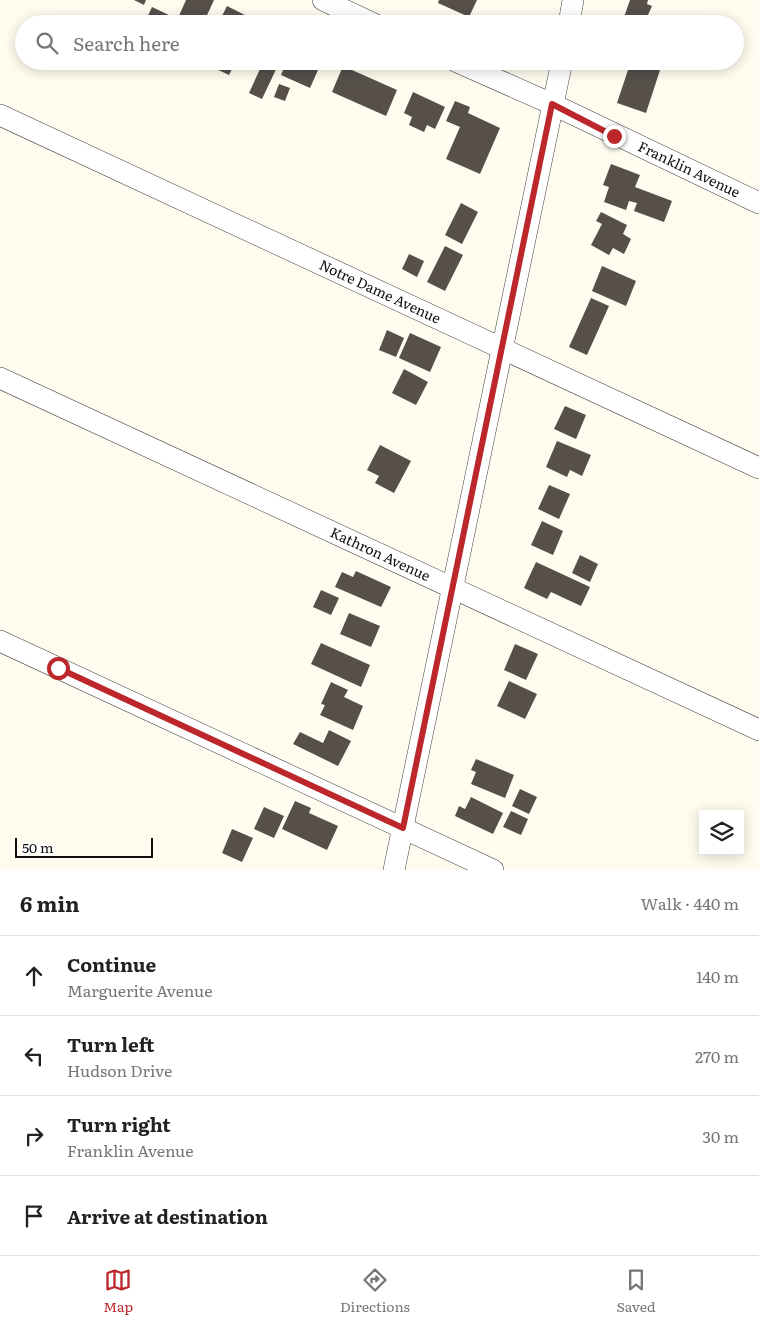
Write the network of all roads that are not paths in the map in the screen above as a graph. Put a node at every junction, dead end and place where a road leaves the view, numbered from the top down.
1 (323, 0) edge
2 (573, 0) edge
3 (355, 15) edge
4 (570, 15) edge
5 (475, 70) edge
6 (560, 70) edge
7 (552, 104) junction
8 (0, 115) edge
9 (759, 203) edge
10 (502, 347) junction
11 (0, 378) edge
12 (759, 468) edge
13 (452, 588) junction
14 (0, 641) edge
15 (759, 730) edge
16 (403, 828) junction
17 (394, 870) edge
18 (493, 870) edge

1 - 3 street
2 - 4 street
5 - 7 street, Franklin Avenue
6 - 7 street
7 - 9 street, Franklin Avenue
7 - 10 street
8 - 10 street, Notre Dame Avenue
10 - 12 street, Notre Dame Avenue
10 - 13 street
11 - 13 street, Kathron Avenue
13 - 15 street, Kathron Avenue
13 - 16 street
14 - 16 street
16 - 17 street
16 - 18 street

